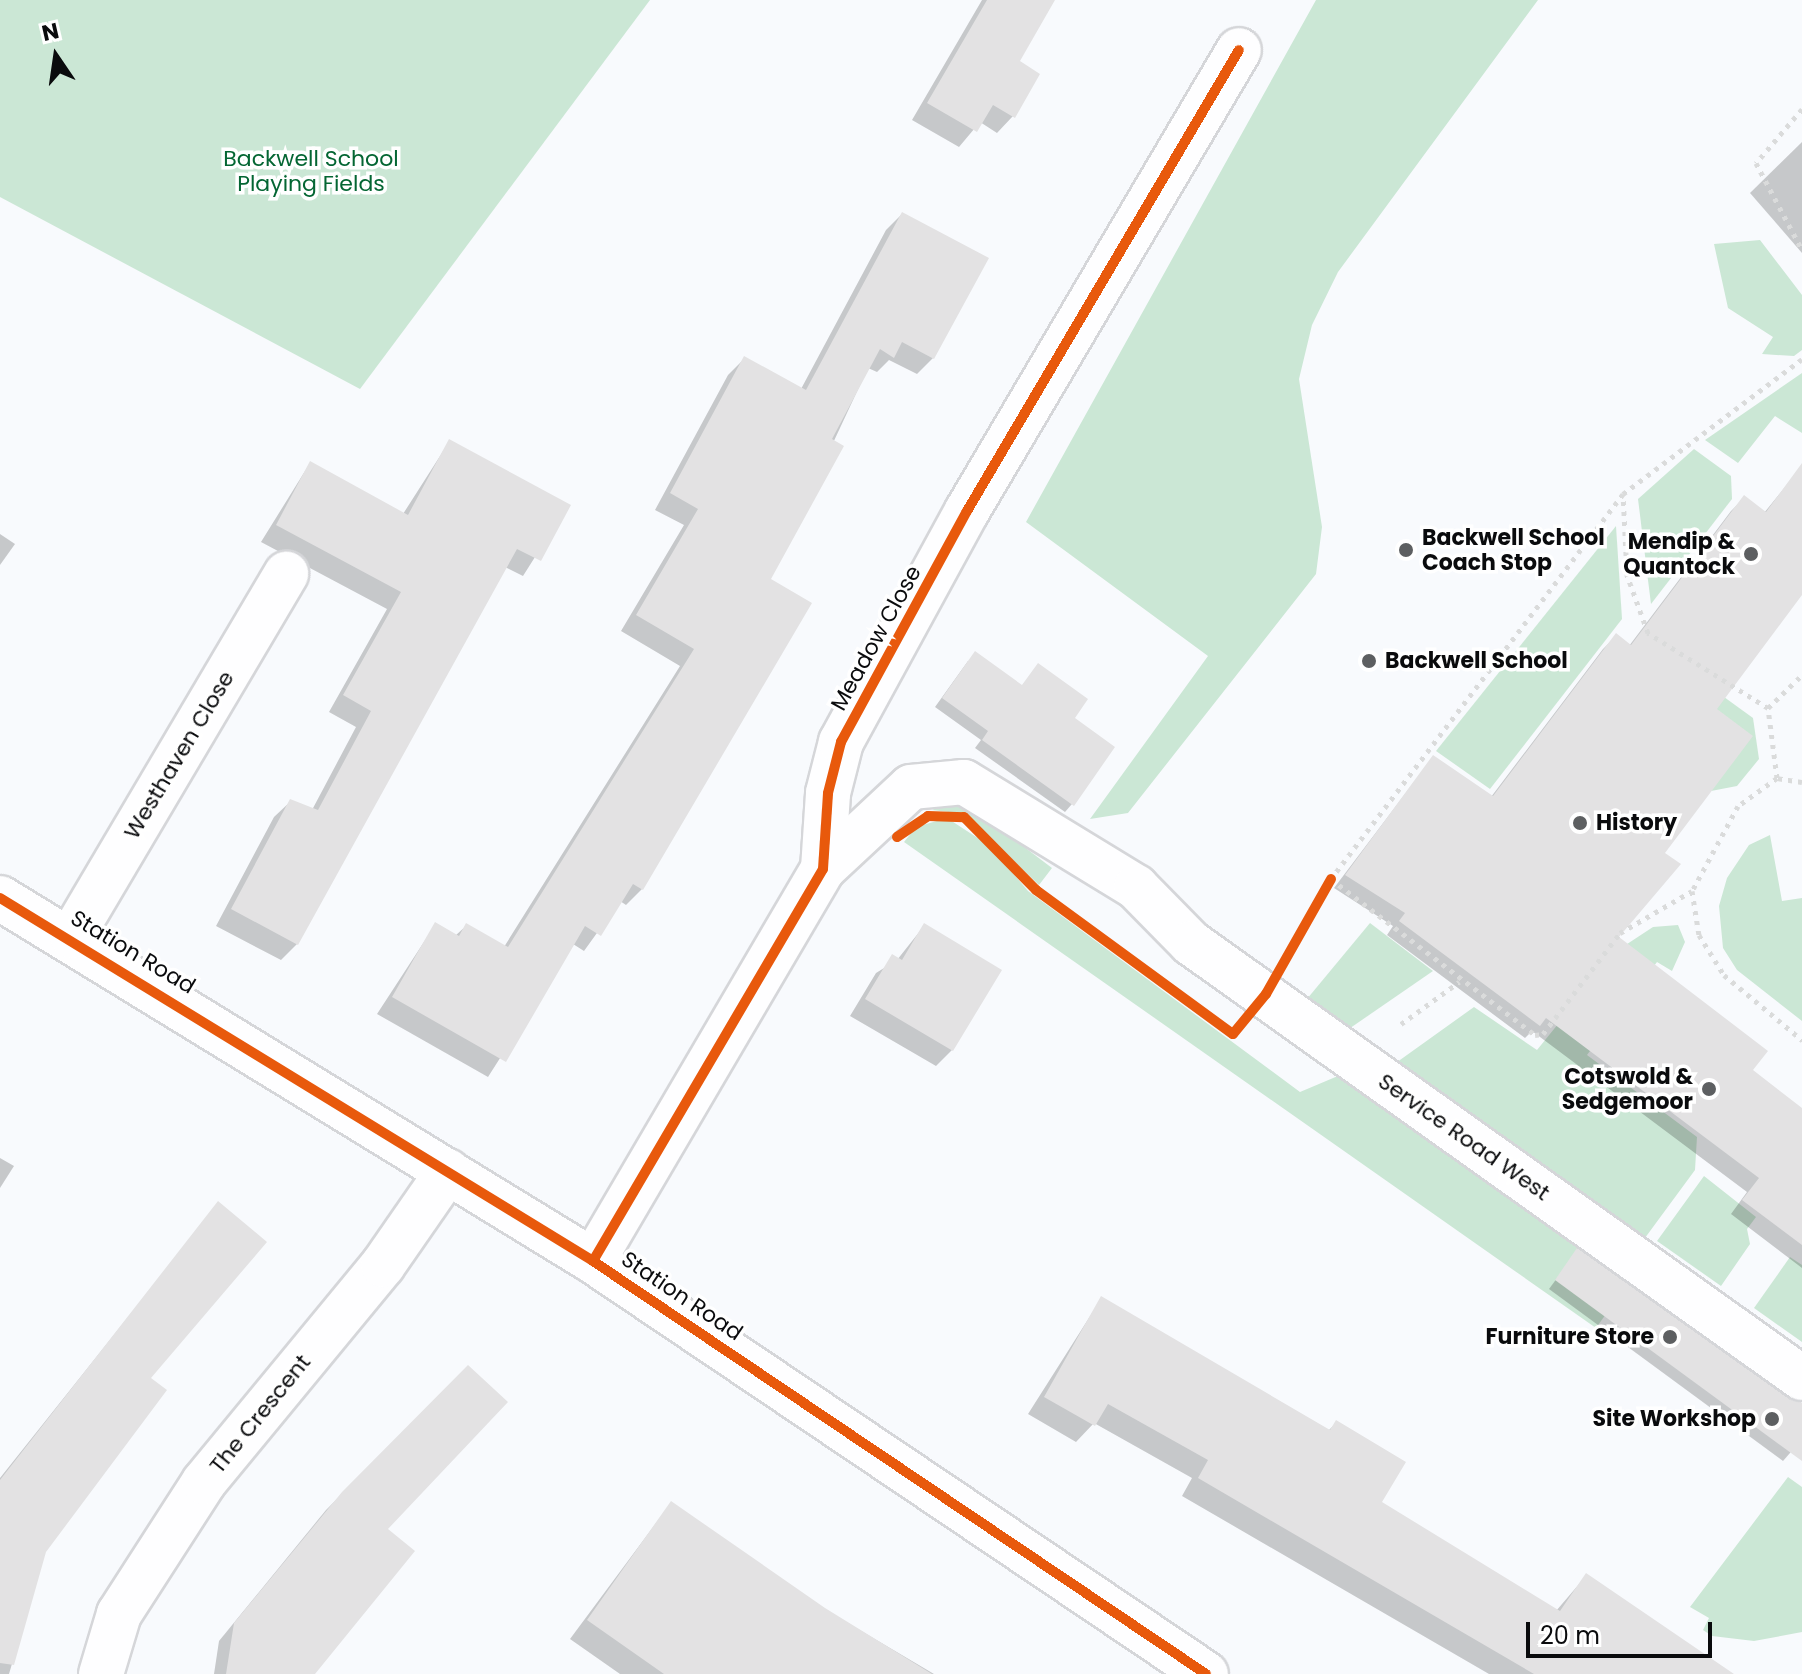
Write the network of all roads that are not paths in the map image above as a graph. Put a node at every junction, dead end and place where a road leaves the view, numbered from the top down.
1 (1239, 50) dead end
2 (286, 574) dead end
3 (823, 869) junction
4 (0, 898) edge
5 (72, 936) junction
6 (448, 1171) junction
7 (593, 1261) junction
8 (1802, 1378) edge
9 (101, 1674) edge
10 (1206, 1674) edge

1 - 3 street, Meadow Close
2 - 5 street, Westhaven Close
3 - 7 street, Meadow Close
3 - 8 street, Service Road West
4 - 5 street, Station Road
5 - 6 street, Station Road
6 - 7 street, Station Road
6 - 9 street, The Crescent
7 - 10 street, Station Road

